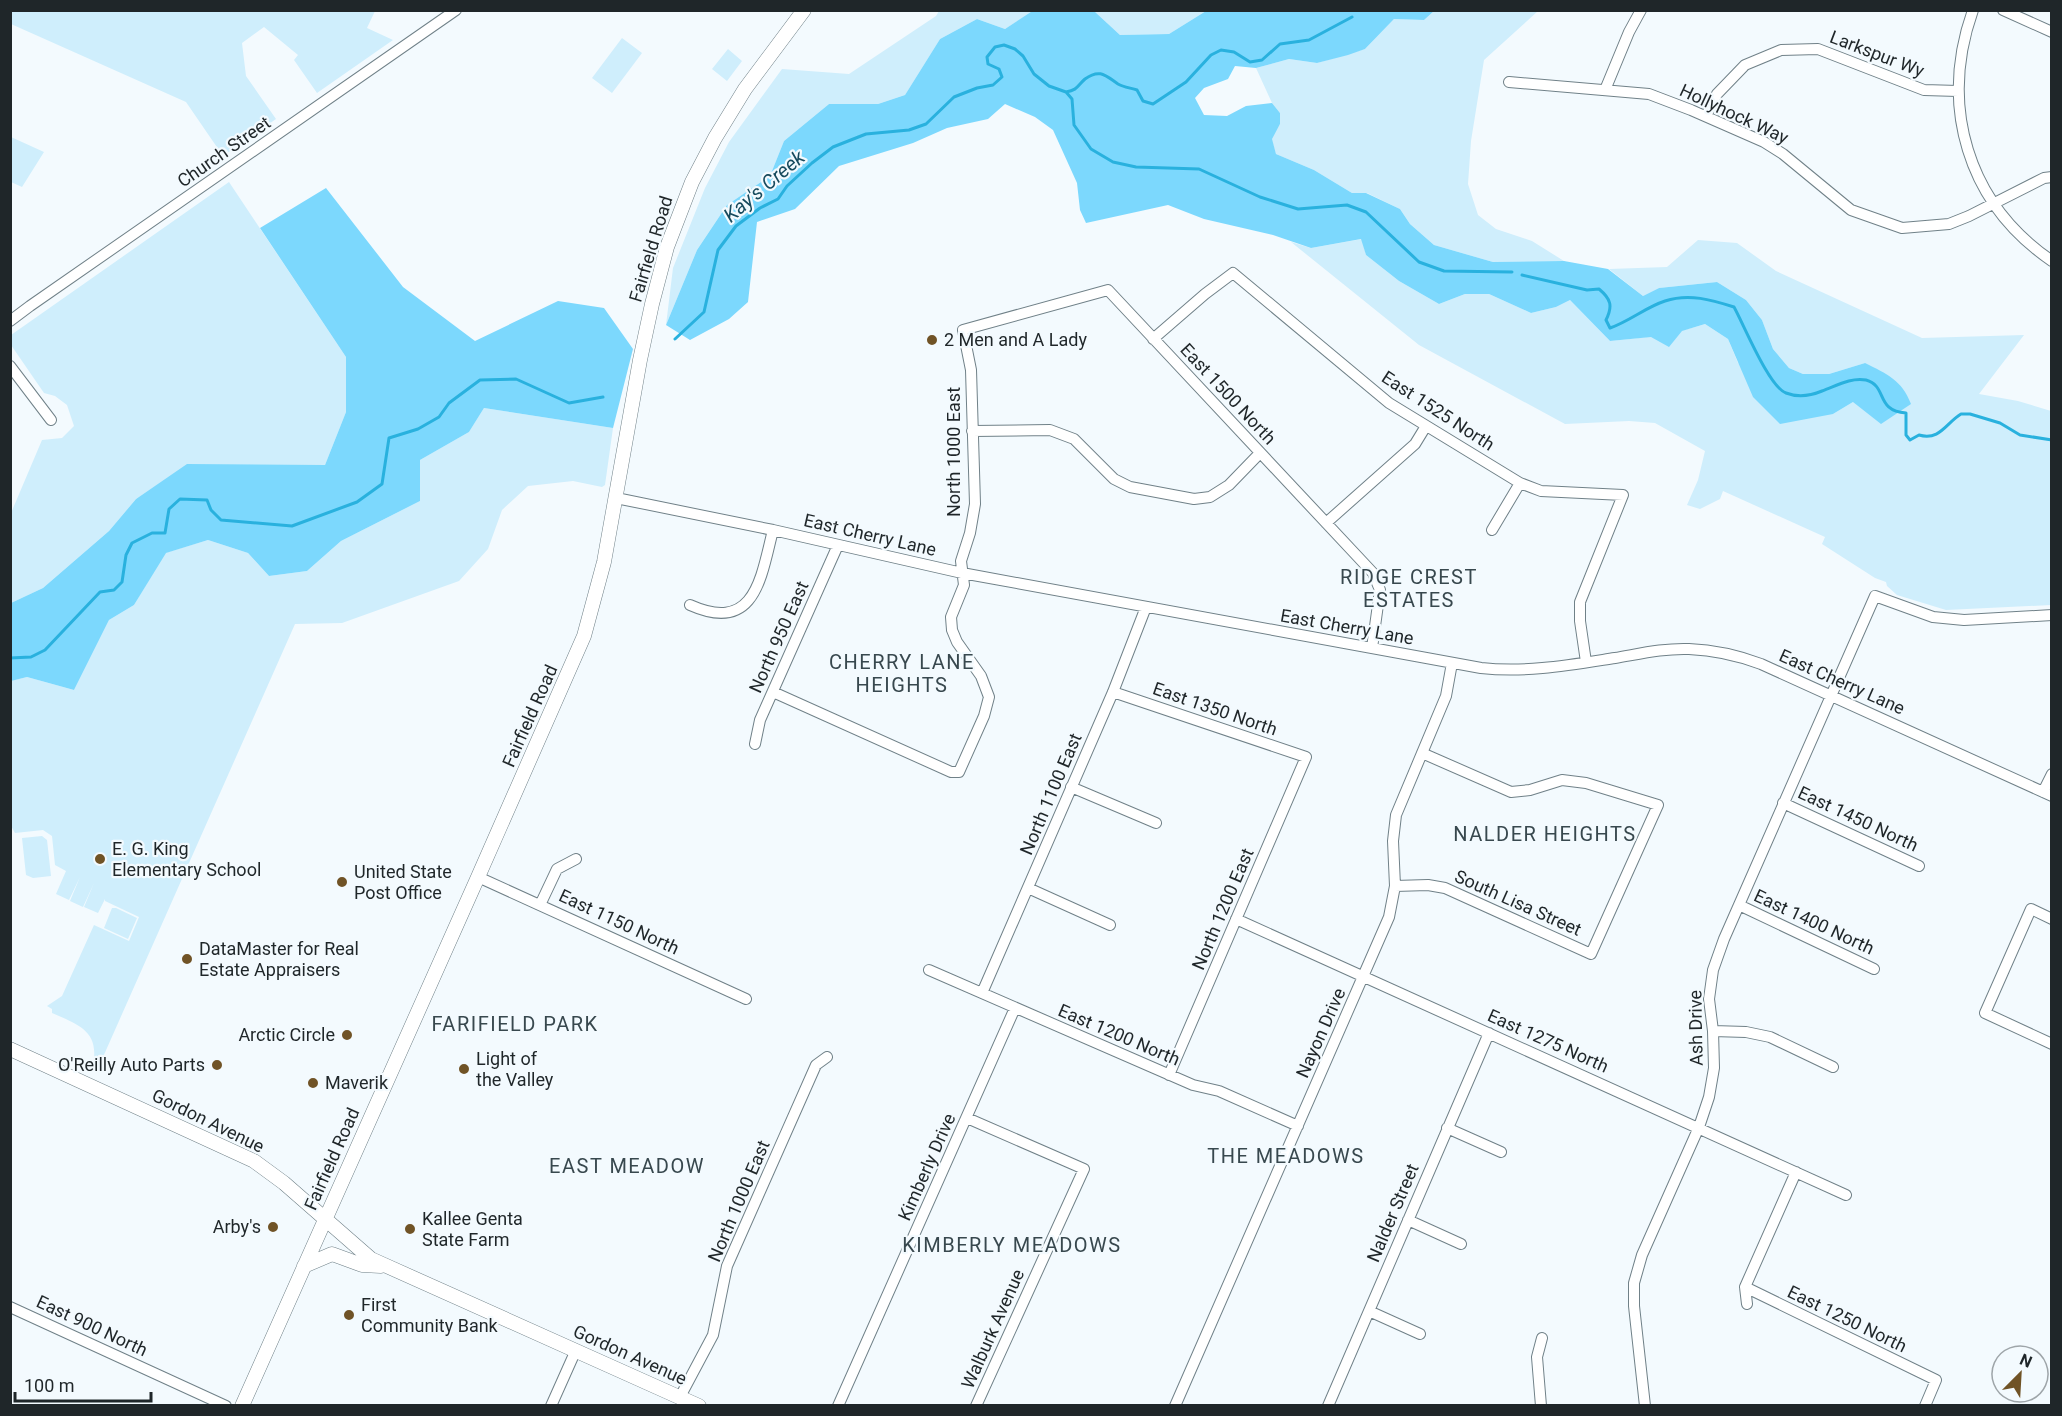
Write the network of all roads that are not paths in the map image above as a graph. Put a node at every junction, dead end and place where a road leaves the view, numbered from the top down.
1 (456, 10) edge
2 (804, 10) edge
3 (1641, 10) edge
4 (1973, 10) edge
5 (2003, 10) edge
6 (2052, 32) edge
7 (1509, 82) dead end
8 (1605, 90) junction
9 (1958, 91) junction
10 (1706, 116) junction
11 (2052, 177) edge
12 (1992, 202) junction
13 (2052, 261) edge
14 (10, 321) edge
15 (963, 330) joint
16 (1154, 339) junction
17 (10, 366) edge
18 (51, 420) dead end
19 (1426, 426) junction
20 (972, 431) junction
21 (1260, 453) junction
22 (1520, 483) junction
23 (616, 498) junction
24 (1326, 523) junction
25 (773, 530) junction
26 (1492, 530) dead end
27 (838, 545) junction
28 (962, 573) junction
29 (690, 604) dead end
30 (1146, 607) junction
31 (2052, 615) edge
32 (1372, 648) junction
33 (1587, 662) junction
34 (1452, 663) junction
35 (773, 692) junction
36 (1113, 692) junction
37 (1830, 695) junction
38 (755, 744) dead end
39 (1422, 753) junction
40 (1306, 757) joint
41 (2052, 774) edge
42 (1071, 787) junction
43 (2047, 794) edge
44 (1784, 802) junction
45 (1156, 823) dead end
46 (576, 859) dead end
47 (1919, 866) dead end
48 (478, 877) junction
49 (1395, 886) junction
50 (1028, 888) junction
51 (540, 904) junction
52 (1739, 905) junction
53 (1236, 919) junction
54 (2052, 919) edge
55 (1110, 925) dead end
56 (1874, 969) dead end
57 (929, 970) dead end
58 (1364, 976) junction
59 (982, 993) junction
60 (746, 999) dead end
61 (1015, 1008) junction
62 (1713, 1031) junction
63 (1489, 1033) junction
64 (2052, 1044) edge
65 (10, 1049) edge
66 (827, 1057) dead end
67 (1833, 1067) dead end
68 (1169, 1075) junction
69 (967, 1118) junction
70 (1298, 1126) junction
71 (1699, 1127) junction
72 (1448, 1128) junction
73 (1500, 1152) dead end
74 (1796, 1172) junction
75 (1846, 1195) dead end
76 (326, 1218) junction
77 (1408, 1221) junction
78 (1461, 1244) dead end
79 (304, 1266) junction
80 (386, 1266) junction
81 (1745, 1287) junction
82 (1747, 1304) dead end
83 (10, 1307) edge
84 (1369, 1311) junction
85 (1420, 1334) dead end
86 (1542, 1338) dead end
87 (576, 1350) junction
88 (680, 1397) junction
89 (1332, 1404) edge
90 (226, 1406) edge
91 (242, 1406) edge
92 (551, 1406) edge
93 (699, 1406) edge
94 (838, 1406) edge
95 (976, 1406) edge
96 (1175, 1406) edge
97 (1541, 1406) edge
98 (1645, 1406) edge
99 (1925, 1406) edge

1 - 14 street, Church Street
2 - 23 main road, Fairfield Road
3 - 8 street
4 - 9 street
5 - 6 street
7 - 8 street, Hollyhock Way
8 - 10 street, Hollyhock Way
9 - 10 street, Larkspur Wy
9 - 12 street
10 - 12 street, Hollyhock Way
11 - 12 street, Hollyhock Way
12 - 13 street
15 - 16 street, East 1500 North
15 - 20 street, North 1000 East
16 - 19 street, East 1525 North
16 - 21 street, East 1500 North
17 - 18 street
19 - 22 street, East 1525 North
19 - 24 street
20 - 21 street
20 - 28 street, North 1000 East
21 - 24 street, East 1500 North
22 - 26 street
22 - 33 street, East 1525 North
23 - 25 street, East Cherry Lane
23 - 48 main road, Fairfield Road
24 - 32 street, East 1500 North
25 - 27 street, East Cherry Lane
25 - 29 street
27 - 28 street, East Cherry Lane
27 - 35 street, North 950 East
28 - 30 street, East Cherry Lane
28 - 35 street, North 1000 East
30 - 32 street, East Cherry Lane
30 - 36 street, North 1100 East
31 - 37 street, Ash Drive
32 - 34 street, East Cherry Lane
33 - 34 street, East Cherry Lane
33 - 37 street, East Cherry Lane
34 - 39 street, Nayon Drive
35 - 38 street, North 950 East
36 - 40 street, East 1350 North
36 - 42 street, North 1100 East
37 - 43 street, East Cherry Lane
37 - 44 street, Ash Drive
39 - 49 street, Nayon Drive
39 - 49 street, South Lisa Street
40 - 53 street, North 1200 East
41 - 43 street
42 - 45 street
42 - 50 street, North 1100 East
44 - 47 street, East 1450 North
44 - 52 street, Ash Drive
46 - 51 street
48 - 51 street, East 1150 North
48 - 76 main road, Fairfield Road
49 - 58 street, Nayon Drive
50 - 55 street
50 - 59 street, North 1100 East
51 - 60 street, East 1150 North
52 - 56 street, East 1400 North
52 - 62 street, Ash Drive
53 - 58 street, East 1275 North
53 - 68 street, North 1200 East
54 - 64 street
57 - 59 street, East 1200 North
58 - 63 street, East 1275 North
58 - 70 street, Nayon Drive
59 - 61 street, East 1200 North
61 - 68 street, East 1200 North
61 - 69 street, Kimberly Drive
62 - 67 street
62 - 71 street, Ash Drive
63 - 71 street, East 1275 North
63 - 72 street, Nalder Street
65 - 76 main road, Gordon Avenue
66 - 88 street, North 1000 East
68 - 70 street, East 1200 North
69 - 94 street, Kimberly Drive
69 - 95 street, Walburk Avenue
70 - 96 street, Nayon Drive
71 - 74 street, East 1275 North
71 - 98 street, Ash Drive
72 - 73 street
72 - 77 street, Nalder Street
74 - 75 street, East 1275 North
74 - 81 street
76 - 79 main road, Fairfield Road
76 - 80 main road, Gordon Avenue
77 - 78 street
77 - 84 street, Nalder Street
79 - 80 main road
79 - 91 main road, Fairfield Road
80 - 87 main road, Gordon Avenue
81 - 82 street
81 - 99 street, East 1250 North
83 - 90 street, East 900 North
84 - 85 street
84 - 89 street, Nalder Street
86 - 97 street
87 - 88 main road, Gordon Avenue
87 - 92 street
88 - 93 main road, Gordon Avenue

